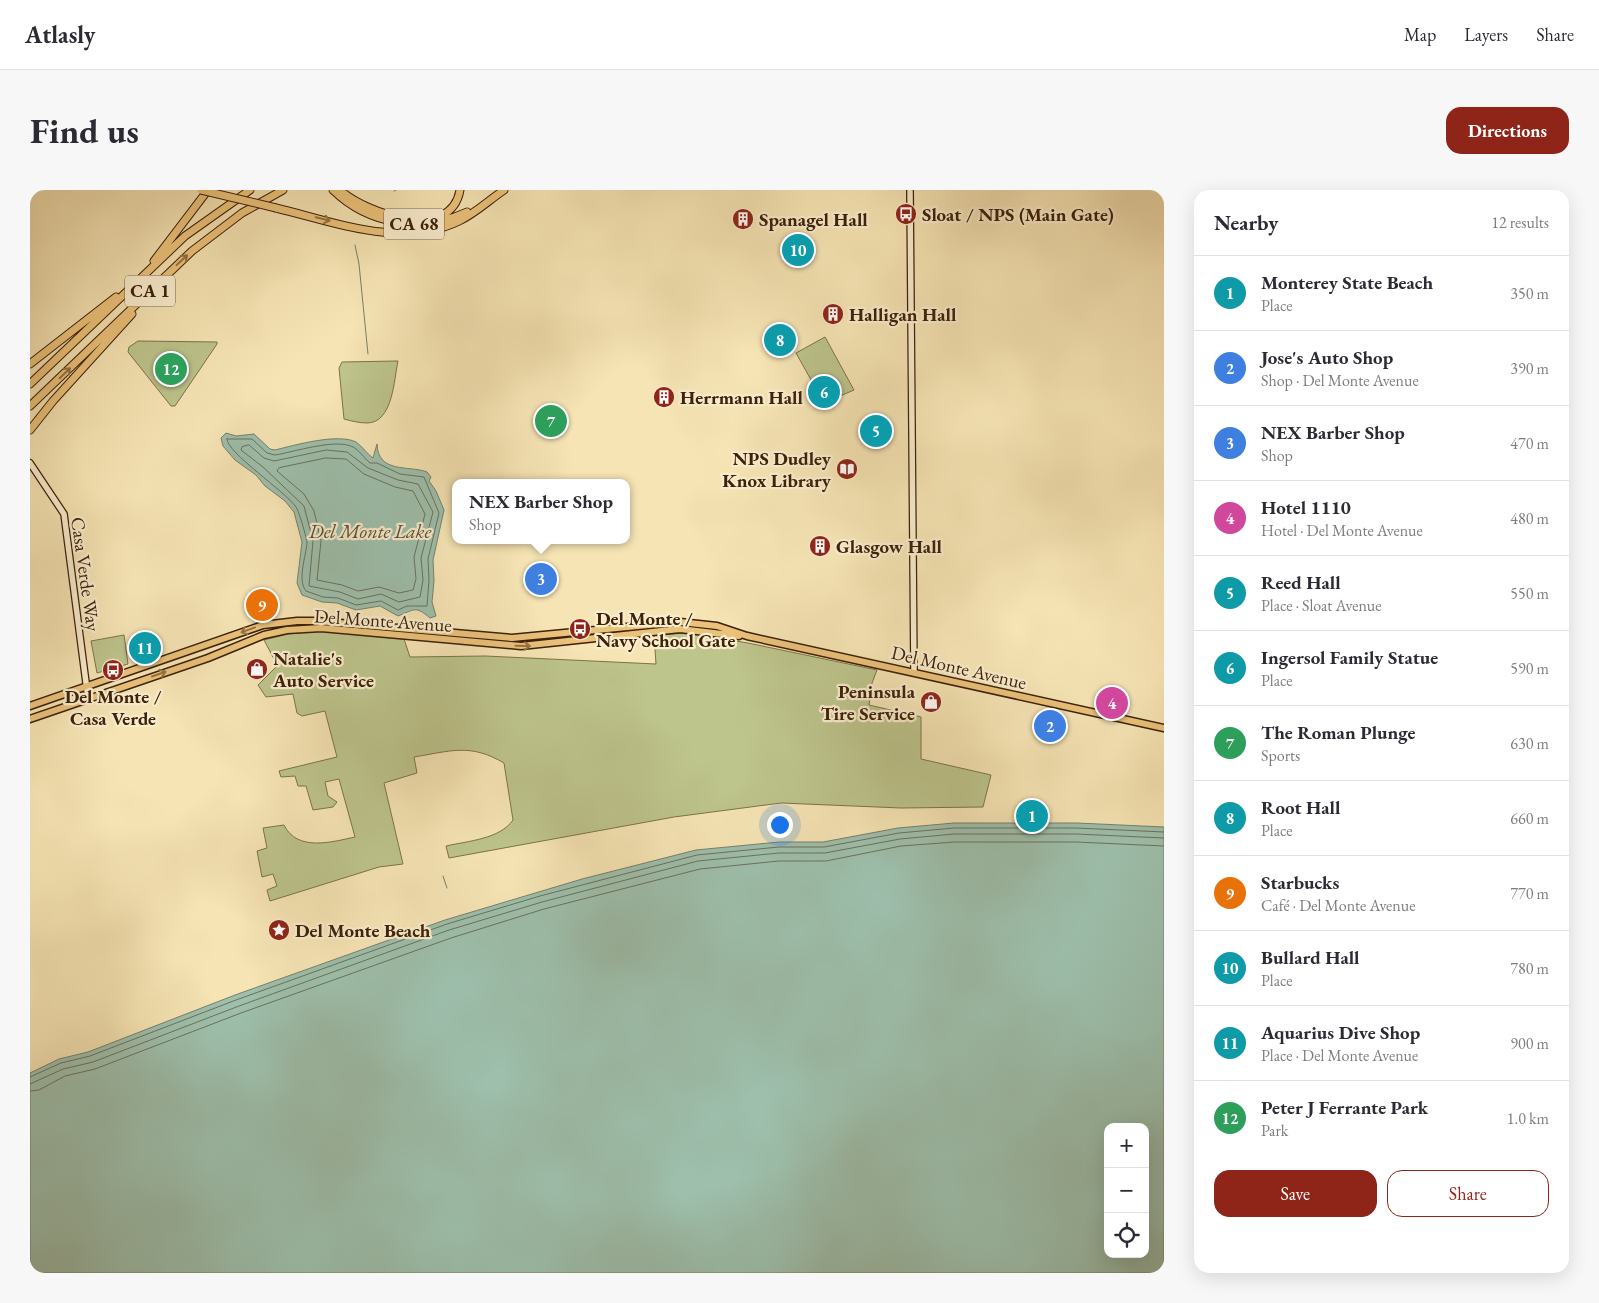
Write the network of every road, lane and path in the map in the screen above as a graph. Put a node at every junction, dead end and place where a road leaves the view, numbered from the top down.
1 (201, 190) edge
2 (208, 190) edge
3 (250, 190) edge
4 (283, 190) edge
5 (290, 190) edge
6 (333, 190) edge
7 (340, 190) edge
8 (460, 190) edge
9 (910, 190) edge
10 (500, 192) edge
11 (270, 197) junction
12 (146, 273) junction
13 (138, 280) junction
14 (153, 288) junction
15 (30, 364) edge
16 (30, 384) edge
17 (30, 406) edge
18 (30, 430) edge
19 (30, 463) edge
20 (747, 636) junction
21 (914, 672) junction
22 (86, 688) junction
23 (88, 698) junction
24 (30, 707) edge
25 (30, 719) edge
26 (1164, 728) edge

1 -> 10 highway, bridge
2 - 12 highway
3 - 12 highway, CA 1
4 - 11 highway, CA 1
5 - 11 highway
6 - 10 highway, CA 68
7 - 8 highway
9 - 21 street
14 -> 11 highway, CA 1
12 - 13 highway, CA 1
13 - 15 highway
13 - 16 highway, CA 1
17 -> 14 highway, CA 1
14 - 18 highway
19 - 22 street, Casa Verde Way
20 - 21 main road, Del Monte Avenue
20 -> 22 main road, Del Monte Avenue
23 -> 20 main road, Del Monte Avenue
21 - 26 main road, Del Monte Avenue
22 - 23 street, Casa Verde Way
22 - 24 main road, Del Monte Avenue
23 - 25 main road, Del Monte Avenue

